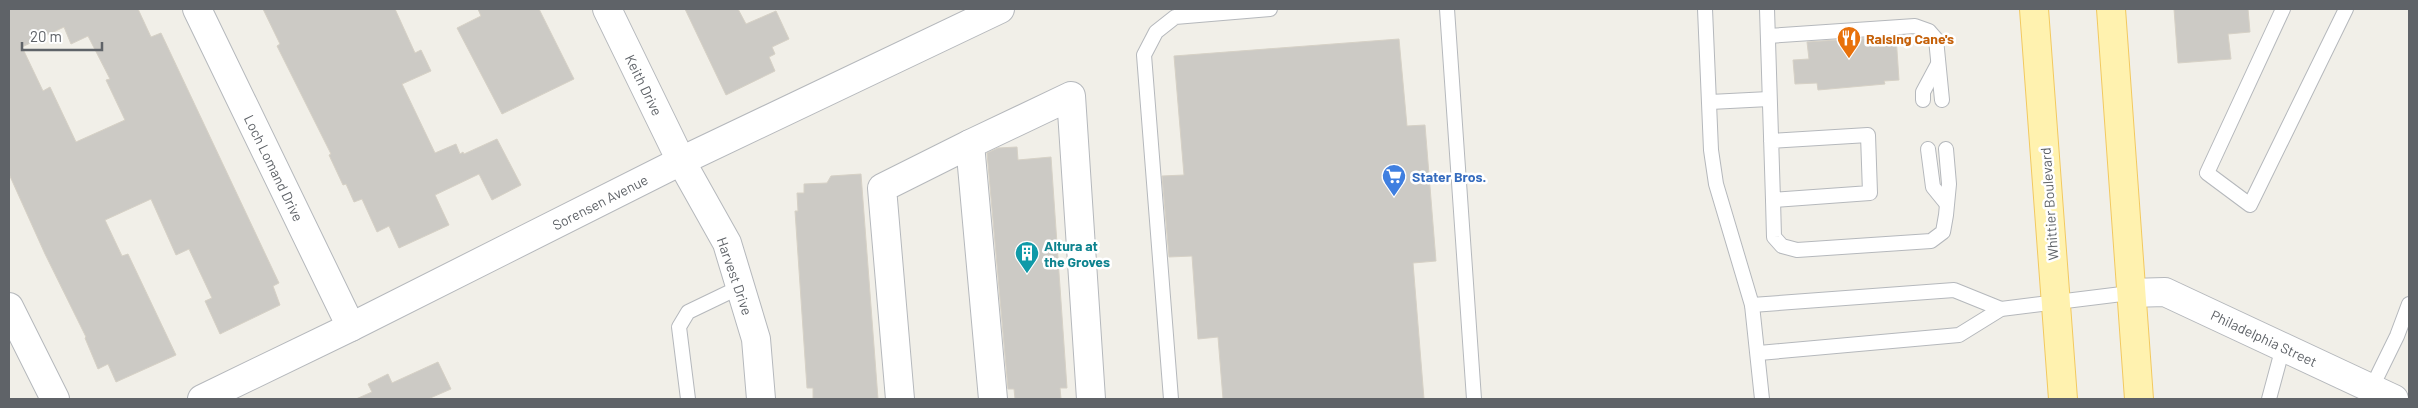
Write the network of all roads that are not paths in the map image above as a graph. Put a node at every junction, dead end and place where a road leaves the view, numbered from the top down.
1 (197, 9) edge
2 (608, 9) edge
3 (1000, 9) edge
4 (1270, 9) edge
5 (1447, 9) edge
6 (1706, 9) edge
7 (1766, 9) edge
8 (2034, 9) edge
9 (2111, 9) edge
10 (2283, 9) edge
11 (2346, 9) edge
12 (1768, 36) junction
13 (1938, 64) junction
14 (1769, 98) junction
15 (1923, 100) dead end
16 (1942, 100) dead end
17 (1710, 102) junction
18 (1771, 141) junction
19 (970, 144) junction
20 (1928, 149) dead end
21 (1946, 149) dead end
22 (681, 161) junction
23 (1773, 200) junction
24 (1946, 203) junction
25 (740, 287) junction
26 (2130, 293) junction
27 (2057, 300) junction
28 (2409, 304) edge
29 (1752, 305) junction
30 (9, 307) edge
31 (2001, 309) junction
32 (351, 327) junction
33 (2283, 347) junction
34 (1759, 354) junction
35 (2380, 395) edge
36 (55, 399) edge
37 (202, 399) edge
38 (688, 399) edge
39 (762, 399) edge
40 (900, 399) edge
41 (993, 399) edge
42 (1091, 399) edge
43 (1172, 399) edge
44 (1474, 399) edge
45 (1762, 399) edge
46 (2063, 399) edge
47 (2139, 399) edge
48 (2269, 399) edge

1 - 32 street, Loch Lomand Drive
2 - 22 street, Keith Drive
3 - 22 street, Sorensen Avenue
4 - 43 lane
5 - 44 lane
6 - 17 lane
7 - 12 lane
8 - 27 main road, Whittier Boulevard
9 - 26 main road
10 - 11 lane
12 - 13 lane
12 - 14 lane
13 - 15 lane
13 - 16 lane
14 - 17 lane
14 - 18 lane
17 - 29 lane
18 - 23 lane
18 - 23 lane
19 - 40 street
19 - 41 street
19 - 42 street
20 - 24 lane
21 - 24 lane
22 - 25 street, Harvest Drive
22 - 32 street, Sorensen Avenue
23 - 24 lane
25 - 38 lane
25 - 39 street, Harvest Drive
26 - 27 lane
26 - 33 street, Philadelphia Street
26 - 47 main road
27 - 31 lane
27 - 46 main road, Whittier Boulevard
28 - 35 lane
29 - 31 lane
29 - 34 lane
30 - 36 street
31 - 34 lane
32 - 37 street, Sorensen Avenue
33 - 35 street, Philadelphia Street
33 - 48 lane
34 - 45 lane

